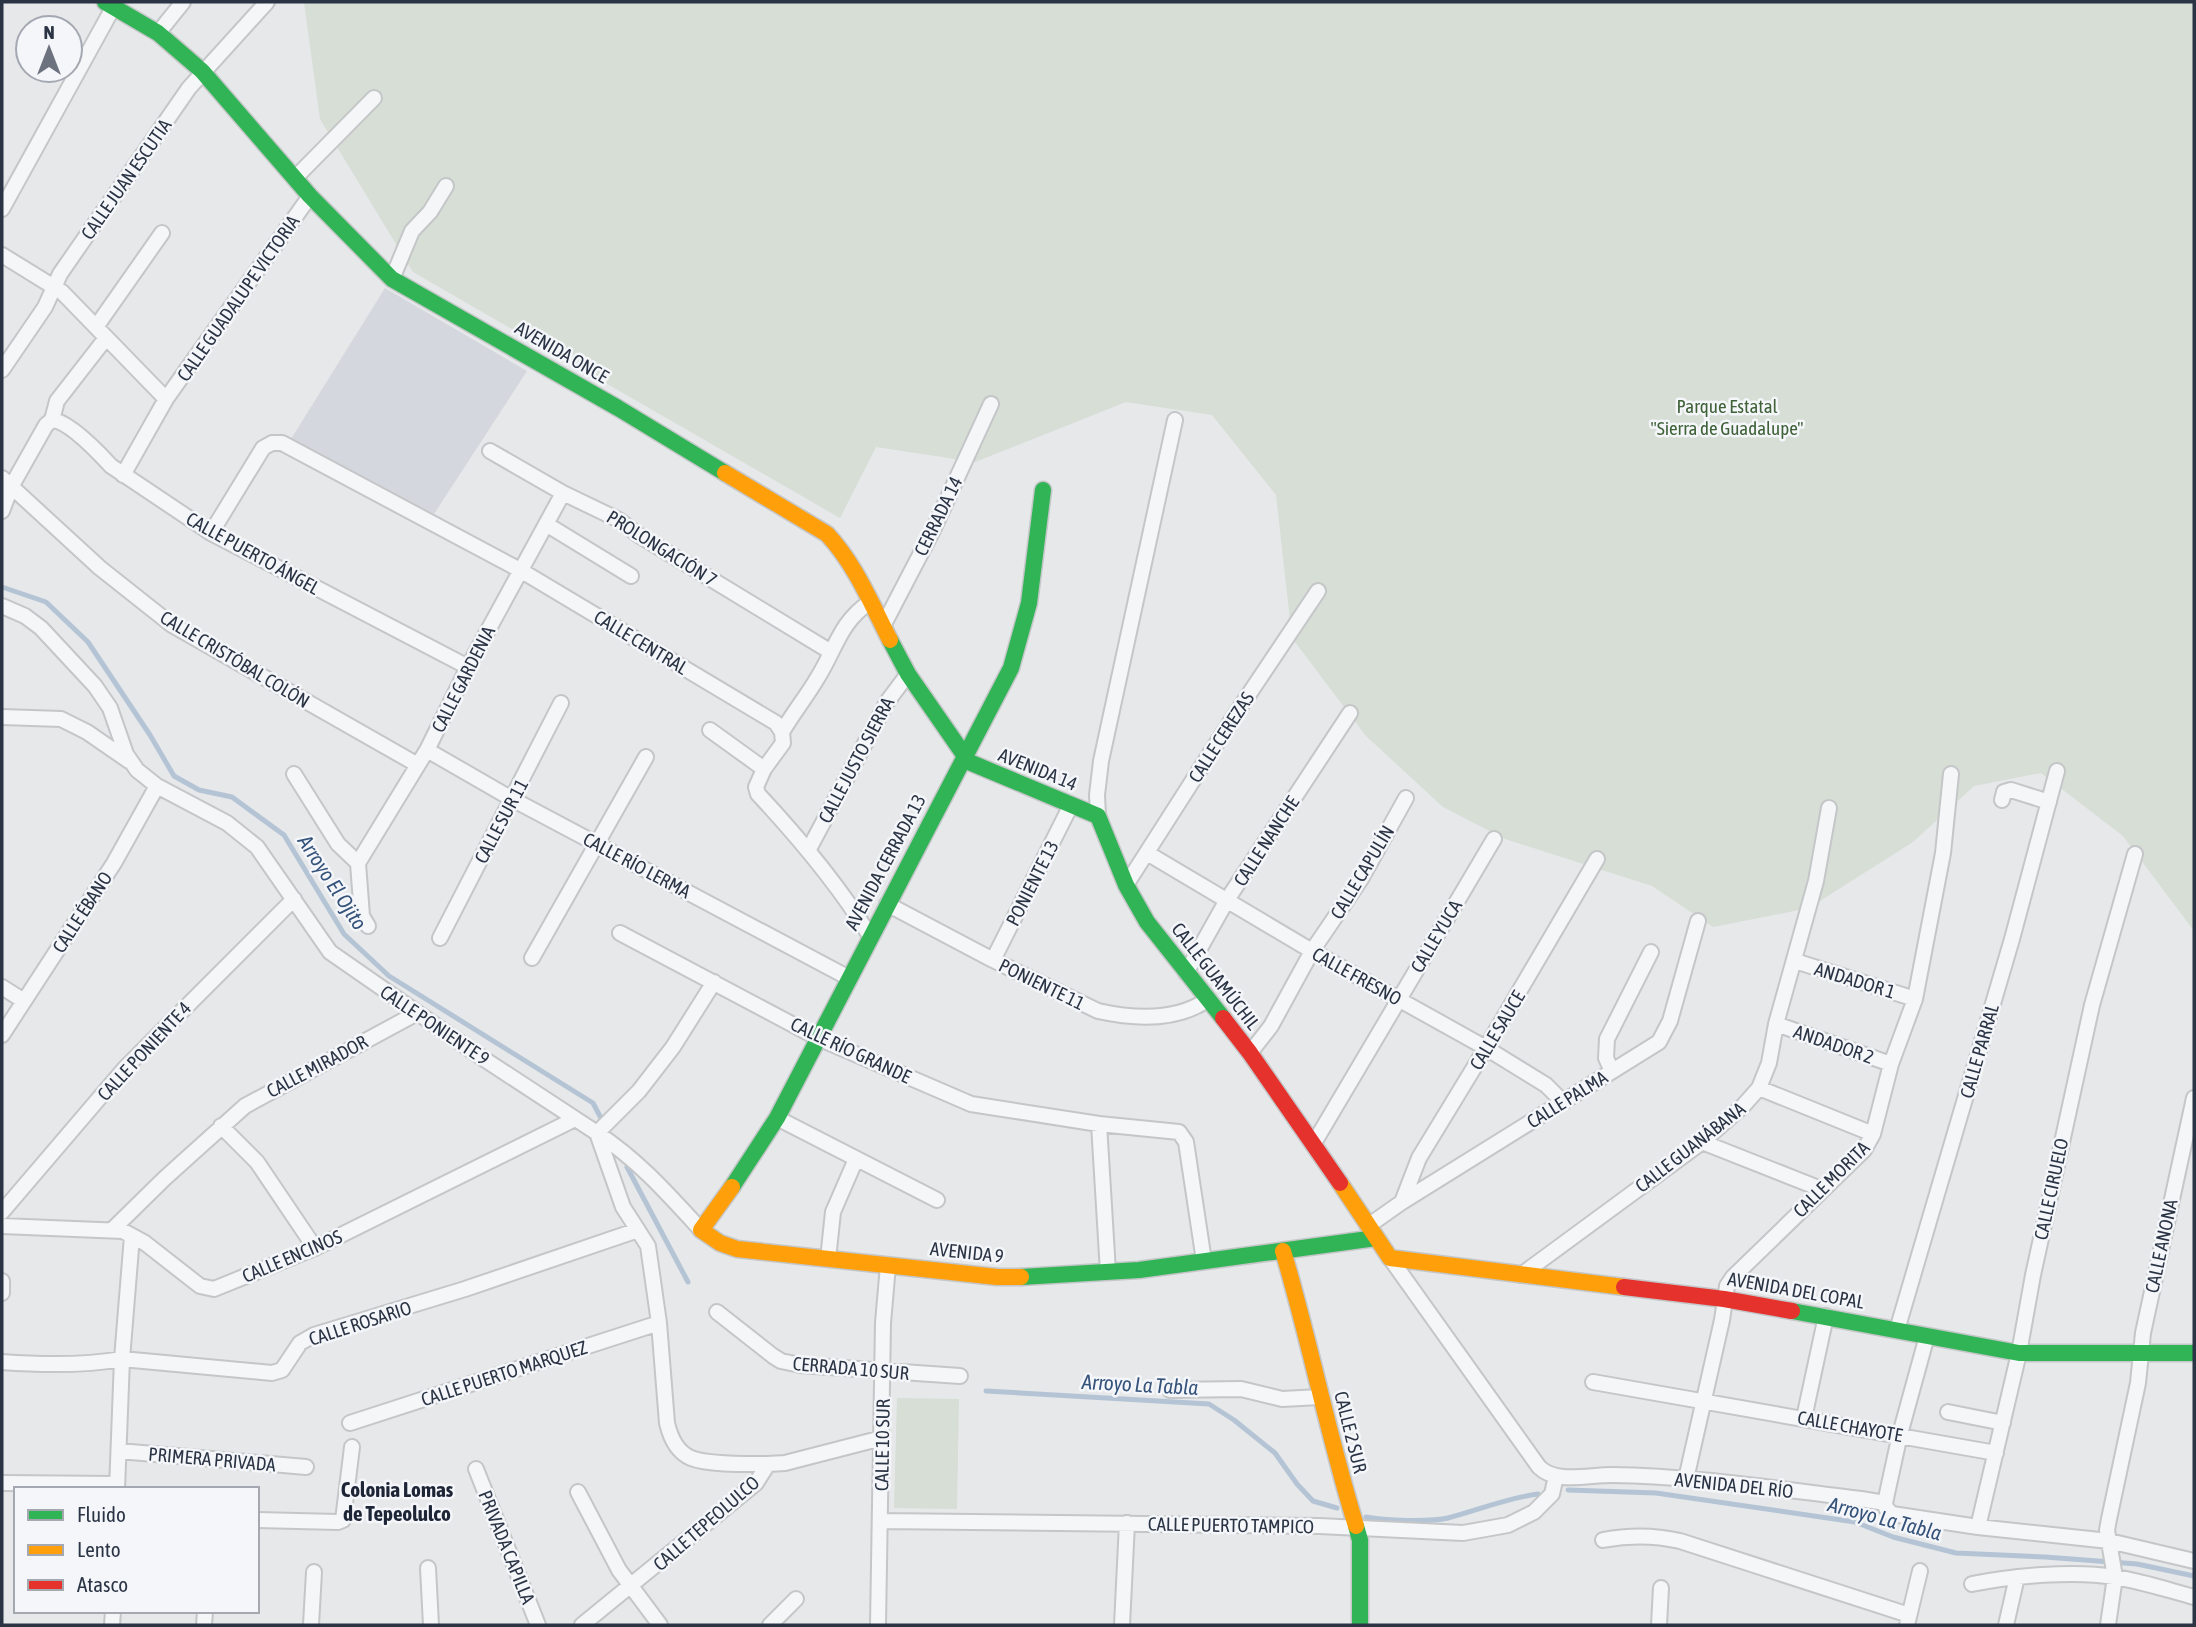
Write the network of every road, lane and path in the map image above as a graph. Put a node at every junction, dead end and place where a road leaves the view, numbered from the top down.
1 (183, 2) edge
2 (267, 2) edge
3 (110, 4) edge
4 (158, 33) junction
5 (202, 71) junction
6 (374, 98) dead end
7 (295, 178) junction
8 (446, 186) dead end
9 (310, 196) junction
10 (2, 209) edge
11 (162, 233) dead end
12 (2, 255) edge
13 (392, 279) junction
14 (55, 287) junction
15 (101, 332) junction
16 (2, 370) edge
17 (166, 399) junction
18 (990, 404) dead end
19 (52, 420) junction
20 (1175, 420) dead end
21 (490, 451) dead end
22 (123, 475) junction
23 (7, 483) edge
24 (1042, 490) dead end
25 (563, 493) junction
26 (2, 511) edge
27 (546, 524) junction
28 (211, 533) junction
29 (520, 570) junction
30 (631, 576) dead end
31 (1318, 591) dead end
32 (870, 603) junction
33 (2, 606) edge
34 (883, 626) junction
35 (831, 652) junction
36 (468, 667) junction
37 (908, 674) junction
38 (561, 703) dead end
39 (1350, 713) dead end
40 (2, 717) edge
41 (709, 730) dead end
42 (782, 732) junction
43 (427, 750) junction
44 (646, 757) dead end
45 (966, 758) junction
46 (130, 762) junction
47 (418, 765) junction
48 (764, 769) junction
49 (2057, 771) dead end
50 (293, 774) dead end
51 (1951, 774) dead end
52 (157, 786) junction
53 (1406, 798) dead end
54 (512, 799) junction
55 (2002, 800) dead end
56 (2049, 802) junction
57 (1071, 805) junction
58 (1829, 808) dead end
59 (1098, 816) junction
60 (1494, 839) dead end
61 (597, 844) junction
62 (809, 849) junction
63 (1147, 853) junction
64 (2135, 854) dead end
65 (1597, 859) dead end
66 (358, 863) junction
67 (1126, 885) junction
68 (294, 899) junction
69 (1227, 900) junction
70 (887, 904) junction
71 (1698, 921) dead end
72 (368, 926) dead end
73 (620, 933) dead end
74 (870, 936) junction
75 (440, 938) dead end
76 (1312, 951) junction
77 (1651, 952) dead end
78 (532, 958) dead end
79 (993, 960) junction
80 (1795, 961) junction
81 (1186, 973) junction
82 (849, 978) junction
83 (714, 982) junction
84 (2, 987) edge
85 (1398, 999) junction
86 (1914, 999) junction
87 (1207, 1000) junction
88 (24, 1001) junction
89 (418, 1013) junction
90 (1776, 1024) junction
91 (2, 1035) edge
92 (818, 1038) junction
93 (1486, 1048) junction
94 (1250, 1053) junction
95 (1892, 1064) junction
96 (1612, 1071) junction
97 (1759, 1088) junction
98 (2194, 1098) edge
99 (1563, 1102) junction
100 (777, 1118) junction
101 (575, 1119) junction
102 (1099, 1124) junction
103 (221, 1126) junction
104 (597, 1133) junction
105 (1873, 1134) junction
106 (1702, 1142) junction
107 (1314, 1143) junction
108 (856, 1159) junction
109 (1821, 1189) junction
110 (937, 1200) dead end
111 (1402, 1202) junction
112 (2, 1212) edge
113 (2, 1226) edge
114 (112, 1230) junction
115 (638, 1230) junction
116 (701, 1230) junction
117 (1372, 1232) junction
118 (132, 1236) junction
119 (314, 1248) junction
120 (1283, 1251) junction
121 (1390, 1258) junction
122 (828, 1259) junction
123 (1204, 1261) junction
124 (888, 1265) junction
125 (1108, 1272) junction
126 (1521, 1275) junction
127 (2, 1281) edge
128 (2, 1293) edge
129 (1724, 1299) junction
130 (717, 1312) dead end
131 (1826, 1316) junction
132 (659, 1323) junction
133 (1897, 1330) junction
134 (1927, 1336) junction
135 (2019, 1353) junction
136 (2194, 1353) edge
137 (2141, 1354) junction
138 (122, 1359) junction
139 (2, 1362) edge
140 (882, 1372) junction
141 (960, 1376) dead end
142 (1593, 1382) dead end
143 (1170, 1391) dead end
144 (1320, 1398) junction
145 (1704, 1400) junction
146 (1948, 1412) dead end
147 (1804, 1418) junction
148 (350, 1423) dead end
149 (2003, 1423) junction
150 (1900, 1434) junction
151 (882, 1438) junction
152 (352, 1447) dead end
153 (119, 1451) junction
154 (1996, 1453) junction
155 (768, 1464) junction
156 (306, 1467) dead end
157 (476, 1469) dead end
158 (1556, 1476) junction
159 (1686, 1479) junction
160 (2, 1483) edge
161 (117, 1486) edge
162 (578, 1492) dead end
163 (1885, 1503) junction
164 (259, 1520) edge
165 (881, 1521) junction
166 (1127, 1523) junction
167 (1978, 1527) junction
168 (1358, 1529) junction
169 (1602, 1540) dead end
170 (2110, 1546) junction
171 (2194, 1561) edge
172 (428, 1568) dead end
173 (1920, 1571) dead end
174 (314, 1572) dead end
175 (2115, 1572) junction
176 (2017, 1577) junction
177 (1972, 1584) dead end
178 (631, 1587) junction
179 (1661, 1588) dead end
180 (2194, 1597) edge
181 (796, 1599) dead end
182 (1908, 1620) edge
183 (311, 1625) edge
184 (431, 1625) edge
185 (538, 1625) edge
186 (582, 1625) edge
187 (660, 1625) edge
188 (770, 1625) edge
189 (878, 1625) edge
190 (1122, 1625) edge
191 (1360, 1625) edge
192 (1659, 1625) edge
193 (2006, 1625) edge
194 (2108, 1625) edge

1 - 4 street
2 - 5 street, CALLE JUAN ESCUTIA
3 - 4 street, AVENIDA ONCE
3 - 10 street
4 - 5 street, AVENIDA ONCE
5 - 7 street, AVENIDA ONCE
5 - 14 street, CALLE JUAN ESCUTIA
6 - 7 street
7 - 9 street, AVENIDA ONCE
8 - 13 street
9 - 13 street, AVENIDA ONCE
9 - 17 street, CALLE GUADALUPE VICTORIA
11 - 15 street
12 - 14 street
13 - 32 street, AVENIDA ONCE
14 - 15 street
14 - 16 street, CALLE JUAN ESCUTIA
15 - 17 street
15 - 19 street
17 - 22 street, CALLE GUADALUPE VICTORIA
18 - 34 street, CERRADA 14
19 - 22 street, CALLE PUERTO ÁNGEL
19 - 23 street
20 - 59 street, CALLE GUAMÚCHIL
21 - 25 street, PROLONGACIÓN 7
22 - 28 street, CALLE PUERTO ÁNGEL
23 - 26 street
23 - 47 street, CALLE CRISTÓBAL COLÓN
24 - 45 street, AVENIDA CERRADA 13
25 - 27 street, CALLE GARDENIA
25 - 35 street, PROLONGACIÓN 7
27 - 29 street, CALLE GARDENIA
27 - 30 street
28 - 29 street, CALLE CENTRAL
28 - 36 street, CALLE PUERTO ÁNGEL
29 - 36 street, CALLE GARDENIA
29 - 42 street, CALLE CENTRAL
31 - 63 street, CALLE CEREZAS
32 - 34 street, AVENIDA ONCE
32 - 35 street
33 - 46 street, CALLE PONIENTE 9
34 - 37 street, AVENIDA ONCE
35 - 42 street
36 - 43 street, CALLE GARDENIA
37 - 45 street, AVENIDA ONCE
37 - 62 street, CALLE JUSTO SIERRA
38 - 54 street, CALLE SUR 11
39 - 69 street, CALLE NANCHE
40 - 46 street
41 - 48 street
42 - 48 street
43 - 47 street, CALLE GARDENIA
43 - 54 street, CALLE RÍO LERMA
44 - 61 street
45 - 57 street, AVENIDA 14
45 - 70 street, AVENIDA CERRADA 13
46 - 52 street, CALLE PONIENTE 9
47 - 66 street, CALLE GARDENIA
48 - 62 street
49 - 56 street, CALLE PARRAL
50 - 66 street
51 - 86 street, CALLE MORITA
52 - 68 street, CALLE PONIENTE 9
52 - 88 street, CALLE ÉBANO
53 - 76 street, CALLE CAPULÍN
54 - 61 street, CALLE RÍO LERMA
54 - 75 street, CALLE SUR 11
55 - 56 street
56 - 133 street, CALLE PARRAL
57 - 59 street, AVENIDA 14
57 - 79 street, PONIENTE 13
58 - 80 street, CALLE GUANÁBANA
59 - 67 street, CALLE GUAMÚCHIL
60 - 85 street, CALLE YUCA
61 - 78 street
61 - 82 street, CALLE RÍO LERMA
62 - 74 street
63 - 67 street, CALLE CEREZAS
63 - 69 street, CALLE FRESNO
64 - 135 street, CALLE CIRUELO
65 - 93 street, CALLE SAUCE
66 - 72 street
67 - 81 street, CALLE GUAMÚCHIL
68 - 89 street, CALLE PONIENTE 9
68 - 112 street, CALLE PONIENTE 4
69 - 76 street, CALLE FRESNO
69 - 81 street, CALLE NANCHE
70 - 74 street, AVENIDA CERRADA 13
70 - 79 street, PONIENTE 11
71 - 96 street, CALLE PALMA
73 - 83 street, CALLE RÍO GRANDE
74 - 82 street, AVENIDA CERRADA 13
76 - 85 street, CALLE FRESNO
76 - 94 street, CALLE CAPULÍN
77 - 96 street
79 - 87 street, PONIENTE 11
80 - 86 street, ANDADOR 1
80 - 90 street, CALLE GUANÁBANA
81 - 87 street, CALLE GUAMÚCHIL
82 - 92 street, AVENIDA CERRADA 13
83 - 92 street, CALLE RÍO GRANDE
83 - 104 street
84 - 88 street
85 - 93 street, CALLE FRESNO
85 - 107 street, CALLE YUCA
86 - 95 street, CALLE MORITA
87 - 94 street, CALLE GUAMÚCHIL
88 - 91 street, CALLE ÉBANO
89 - 101 street, CALLE PONIENTE 9
89 - 103 street, CALLE MIRADOR
90 - 95 street, ANDADOR 2
90 - 97 street, CALLE GUANÁBANA
92 - 100 street, AVENIDA CERRADA 13
92 - 102 street, CALLE RÍO GRANDE
93 - 99 street, CALLE FRESNO
93 - 111 street, CALLE SAUCE
94 - 107 street, CALLE GUAMÚCHIL
95 - 105 street, CALLE MORITA
96 - 99 street, CALLE PALMA
97 - 105 street
97 - 106 street, CALLE GUANÁBANA
98 - 137 street, CALLE ANONA
99 - 111 street, CALLE PALMA
100 - 108 street
100 - 116 street, AVENIDA CERRADA 13
101 - 104 street, CALLE PONIENTE 9
101 - 119 street, CALLE ENCINOS
102 - 123 street, CALLE RÍO GRANDE
102 - 125 street
103 - 114 street, CALLE MIRADOR
103 - 119 street
104 - 115 street
104 - 116 street, AVENIDA 9
105 - 109 street, CALLE MORITA
106 - 109 street
106 - 126 street, CALLE GUANÁBANA
107 - 117 street, CALLE GUAMÚCHIL
108 - 110 street
108 - 122 street
109 - 129 street, CALLE MORITA
111 - 117 street, CALLE PALMA
113 - 114 street, CALLE ENCINOS
114 - 118 street, CALLE ENCINOS
115 - 132 street
115 - 138 street, CALLE ROSARIO
116 - 122 street, AVENIDA 9
117 - 120 street, AVENIDA 9
117 - 121 street, CALLE GUAMÚCHIL
118 - 119 street, CALLE ENCINOS
118 - 138 street
120 - 123 street, AVENIDA 9
120 - 144 street, CALLE 2 SUR
121 - 126 street, AVENIDA DEL COPAL
121 - 158 street, CALLE GUAMÚCHIL
122 - 124 street, AVENIDA 9
123 - 125 street, AVENIDA 9
124 - 125 street, AVENIDA 9
124 - 140 street, CALLE 10 SUR
126 - 129 street, AVENIDA DEL COPAL
127 - 128 street
129 - 131 street, AVENIDA DEL COPAL
129 - 145 street, CALLE MORITA
130 - 140 street, CERRADA 10 SUR
131 - 133 street, AVENIDA DEL COPAL
131 - 147 street
132 - 148 street, CALLE PUERTO MARQUEZ
132 - 155 street
133 - 134 street, AVENIDA DEL COPAL
134 - 135 street, AVENIDA DEL COPAL
134 - 150 street
135 - 137 street, AVENIDA DEL COPAL
135 - 149 street, CALLE CIRUELO
136 - 137 street, AVENIDA DEL COPAL
137 - 170 street
138 - 139 street, CALLE ROSARIO
138 - 153 street
140 - 141 street, CERRADA 10 SUR
140 - 151 street, CALLE 10 SUR
142 - 145 street, CALLE CHAYOTE
143 - 144 street
144 - 168 street, CALLE 2 SUR
145 - 147 street, CALLE CHAYOTE
145 - 159 street, CALLE MORITA
146 - 149 street
147 - 150 street, CALLE CHAYOTE
149 - 154 street, CALLE CIRUELO
150 - 154 street, CALLE CHAYOTE
150 - 163 street
151 - 155 street, CALLE TEPEOLULCO
151 - 165 street, CALLE 10 SUR
152 - 164 street
153 - 156 street, PRIMERA PRIVADA
153 - 161 street
154 - 167 street, CALLE CIRUELO
155 - 178 street, CALLE TEPEOLULCO
157 - 185 street, PRIVADA CAPILLA
158 - 159 street, AVENIDA DEL RÍO
158 - 168 street, CALLE PUERTO TAMPICO
159 - 163 street, AVENIDA DEL RÍO
160 - 161 street
162 - 178 street
163 - 167 street, AVENIDA DEL RÍO
165 - 166 street, CALLE PUERTO TAMPICO
165 - 189 street, CALLE 10 SUR
166 - 168 street, CALLE PUERTO TAMPICO
166 - 190 street
167 - 170 street, AVENIDA DEL RÍO
168 - 191 street, CALLE 2 SUR
169 - 182 street
170 - 171 street, AVENIDA DEL RÍO
170 - 175 street
172 - 184 street
173 - 182 street
174 - 183 street
175 - 176 street
175 - 180 street
175 - 194 street
176 - 177 street
176 - 193 street
178 - 186 street, CALLE TEPEOLULCO
178 - 187 street
179 - 192 street
181 - 188 street

